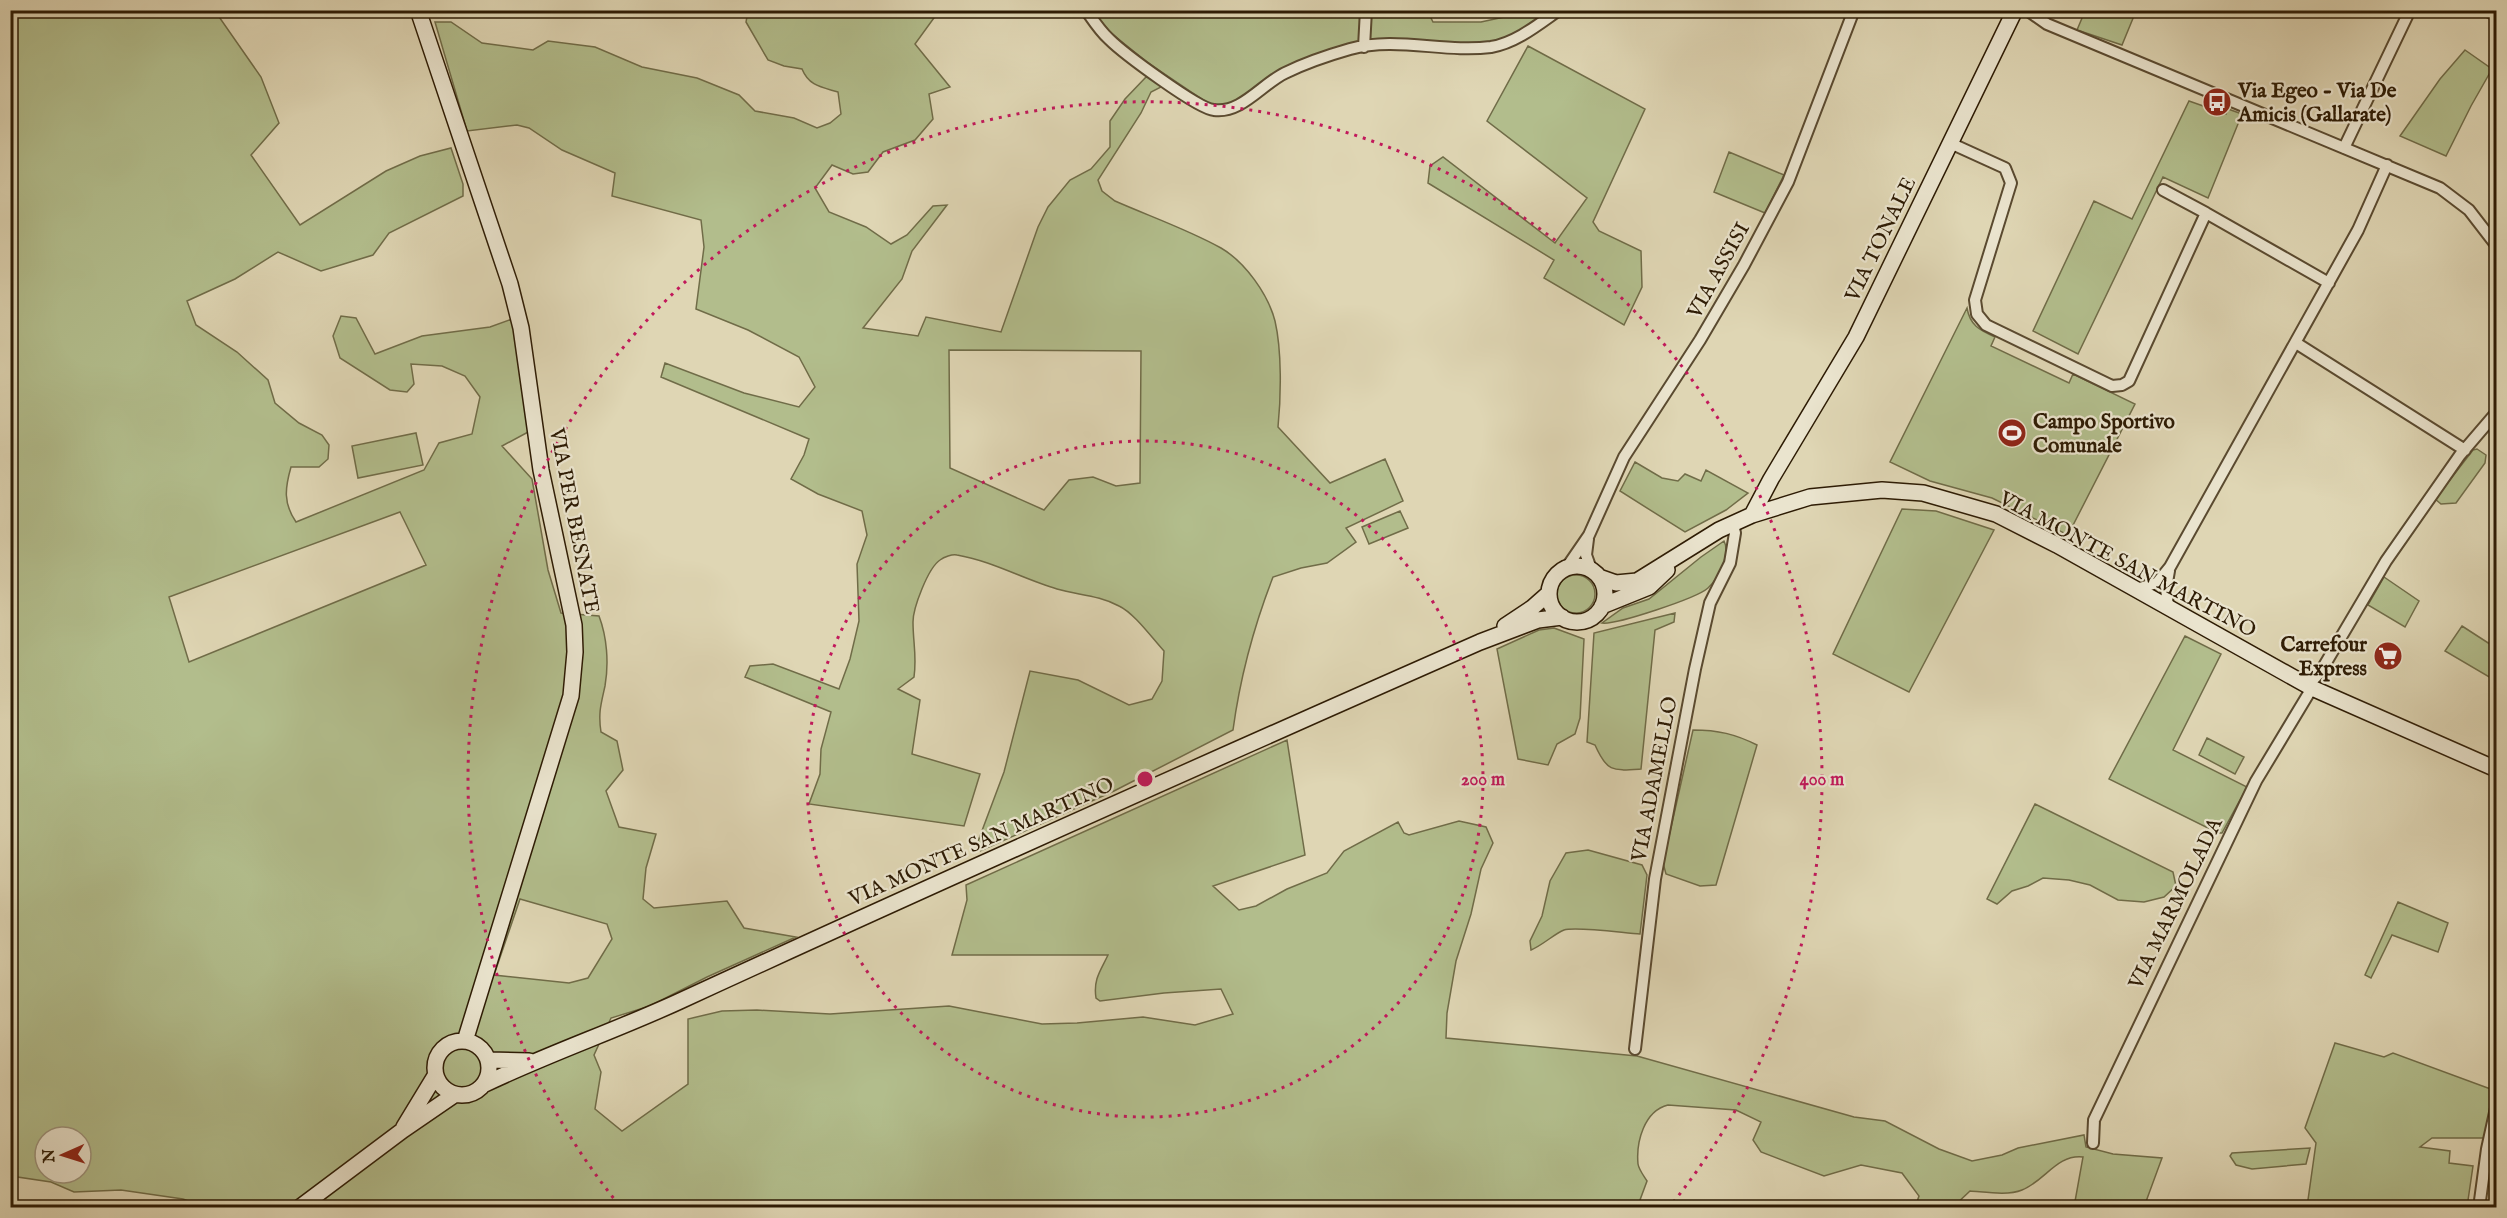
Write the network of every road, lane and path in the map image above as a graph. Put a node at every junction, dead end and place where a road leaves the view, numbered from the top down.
1 (418, 10) edge
2 (1086, 10) edge
3 (1366, 10) edge
4 (1559, 10) edge
5 (1854, 10) edge
6 (2015, 10) edge
7 (2027, 10) edge
8 (2410, 10) edge
9 (2485, 10) edge
10 (2496, 15) edge
11 (1364, 46) junction
12 (1950, 143) junction
13 (2344, 148) junction
14 (2387, 165) junction
15 (2163, 190) dead end
16 (2206, 213) junction
17 (2496, 245) edge
18 (2329, 283) junction
19 (2296, 343) junction
20 (2496, 413) edge
21 (2465, 450) junction
22 (1770, 479) junction
23 (1781, 506) junction
24 (1752, 515) junction
25 (1733, 524) junction
26 (1589, 535) junction
27 (1692, 548) junction
28 (1567, 567) junction
29 (2170, 567) junction
30 (1595, 573) junction
31 (2136, 589) junction
32 (1549, 593) junction
33 (1602, 606) junction
34 (2168, 608) junction
35 (1562, 617) junction
36 (1480, 642) junction
37 (2321, 670) junction
38 (2312, 688) junction
39 (2496, 769) edge
40 (465, 1041) junction
41 (1635, 1049) dead end
42 (488, 1060) junction
43 (532, 1061) junction
44 (435, 1076) junction
45 (483, 1085) junction
46 (454, 1095) junction
47 (2496, 1108) edge
48 (403, 1130) junction
49 (2093, 1143) dead end
50 (299, 1208) edge
51 (2479, 1208) edge

1 - 40 street, VIA PER BESNATE
2 - 11 street
3 - 11 street
4 - 11 street
5 - 26 street, VIA ASSISI
6 - 12 street, VIA TONALE
7 - 13 street
8 - 13 street
9 - 10 street
12 - 16 street
12 - 22 street, VIA TONALE
13 - 14 street
14 - 17 street
14 - 18 street
15 - 16 street
16 - 18 street
18 - 19 street
19 - 21 street
19 - 29 street
20 - 21 street
21 - 37 street
22 - 23 street
22 - 24 street, VIA TONALE
23 - 24 street, VIA MONTE SAN MARTINO
23 - 31 street, VIA MONTE SAN MARTINO
24 - 25 street, VIA MONTE SAN MARTINO
25 - 27 street, VIA MONTE SAN MARTINO
25 - 41 street, VIA ADAMELLO
26 - 28 street, VIA ASSISI
26 - 30 street, VIA ASSISI
27 - 30 street, VIA MONTE SAN MARTINO
27 - 33 street, VIA MONTE SAN MARTINO
28 - 30 street, VIA MONTE SAN MARTINO
28 - 32 street, VIA MONTE SAN MARTINO
29 - 31 street
29 - 34 street
30 - 33 street
31 - 34 street, VIA MONTE SAN MARTINO
32 - 35 street
32 - 36 street, VIA MONTE SAN MARTINO
33 - 35 street, VIA MONTE SAN MARTINO
34 - 38 street, VIA MONTE SAN MARTINO
35 - 36 street, VIA MONTE SAN MARTINO
36 - 43 street, VIA MONTE SAN MARTINO
37 - 38 street
37 - 38 street
38 - 39 street, VIA MONTE SAN MARTINO
38 - 49 street, VIA MARMOLADA
40 - 42 street
40 - 44 street, VIA MONTE SAN MARTINO
42 - 43 street, VIA MONTE SAN MARTINO
42 - 45 street
43 - 45 street, VIA MONTE SAN MARTINO
44 - 46 street
44 - 48 street, VIA MONTE SAN MARTINO
45 - 46 street, VIA MONTE SAN MARTINO
46 - 48 street, VIA MONTE SAN MARTINO
47 - 51 street
48 - 50 street, VIA MONTE SAN MARTINO

